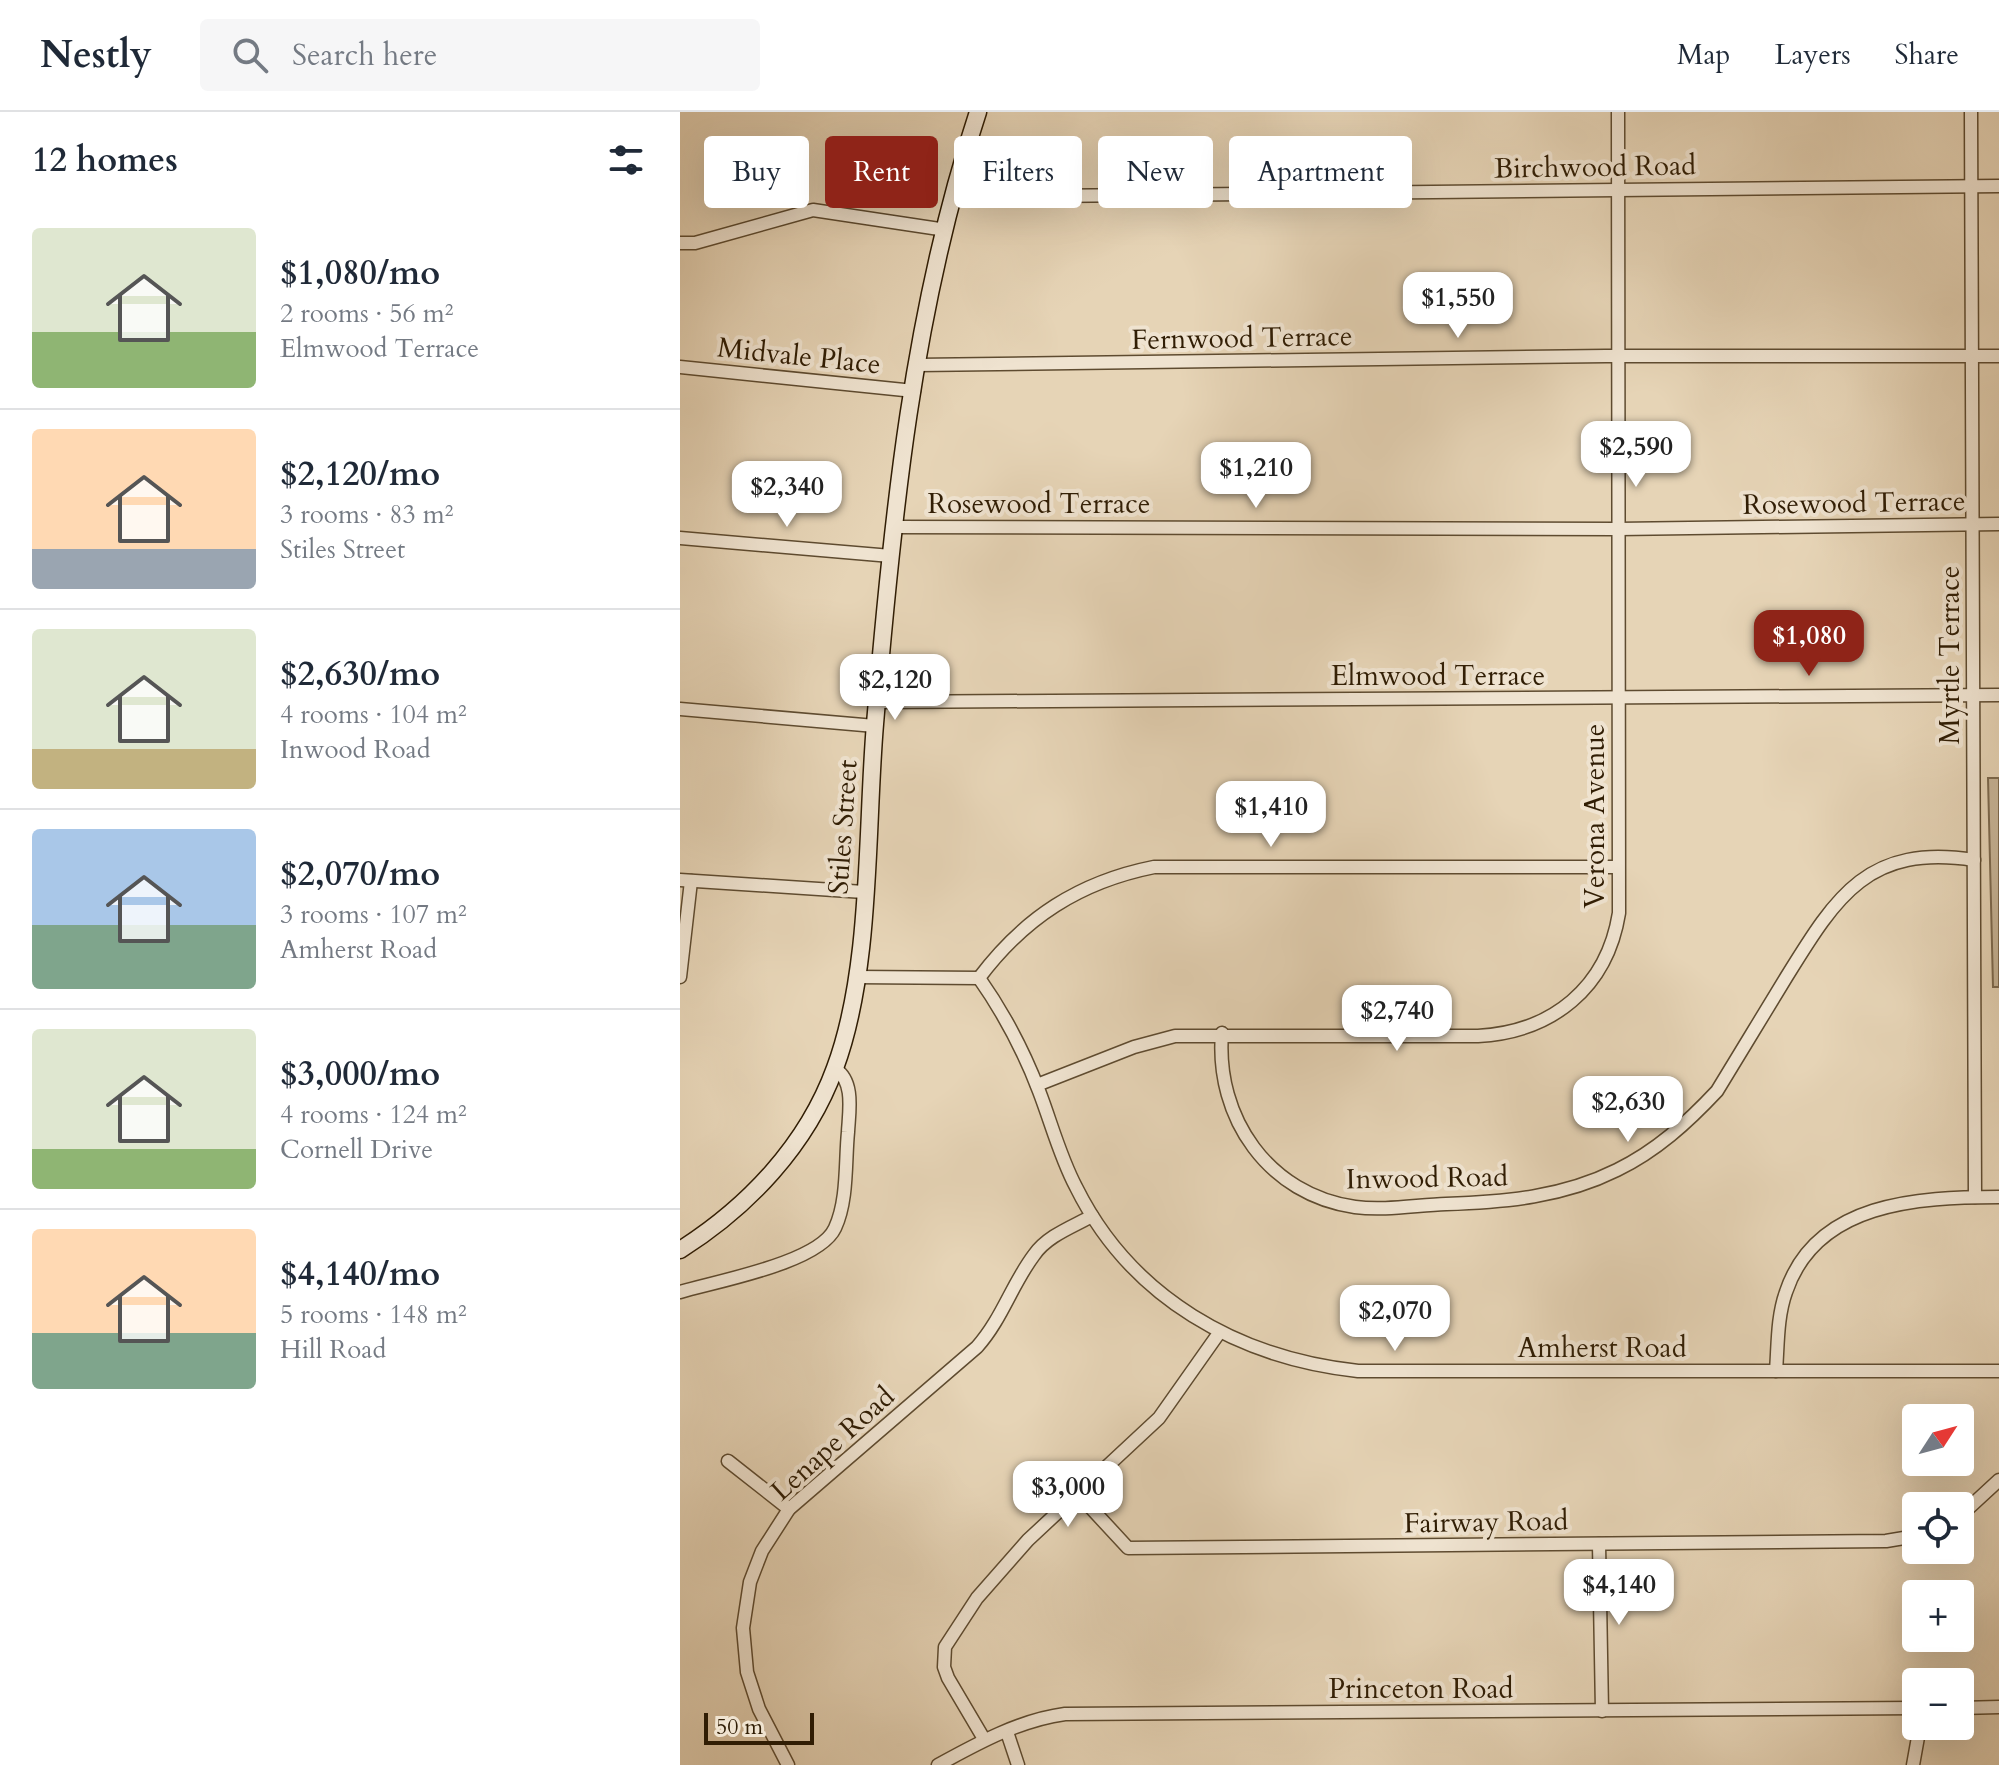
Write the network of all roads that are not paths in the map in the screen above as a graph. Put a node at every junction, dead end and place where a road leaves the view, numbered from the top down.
1 (978, 112) edge
2 (1618, 112) edge
3 (1971, 112) edge
4 (1971, 186) junction
5 (1999, 186) edge
6 (1618, 190) junction
7 (952, 197) junction
8 (946, 230) junction
9 (680, 243) edge
10 (1618, 356) junction
11 (1972, 356) junction
12 (1999, 356) edge
13 (917, 365) junction
14 (680, 367) edge
15 (914, 391) junction
16 (1972, 524) junction
17 (1999, 524) edge
18 (894, 527) junction
19 (1618, 529) junction
20 (680, 538) edge
21 (891, 556) junction
22 (1973, 695) junction
23 (1999, 695) edge
24 (1618, 697) junction
25 (877, 702) junction
26 (680, 709) edge
27 (875, 726) junction
28 (1974, 860) junction
29 (1618, 867) junction
30 (686, 880) edge
31 (864, 892) junction
32 (680, 977) edge
33 (856, 977) junction
34 (979, 978) junction
35 (1222, 1033) junction
36 (835, 1069) junction
37 (1037, 1085) junction
38 (1975, 1197) junction
39 (1999, 1197) edge
40 (1092, 1216) junction
41 (680, 1250) edge
42 (680, 1292) edge
43 (1219, 1333) junction
44 (1776, 1371) junction
45 (1999, 1371) edge
46 (728, 1461) dead end
47 (1999, 1480) edge
48 (1079, 1495) junction
49 (1974, 1503) edge
50 (789, 1509) junction
51 (1902, 1538) edge
52 (1599, 1544) junction
53 (1999, 1707) edge
54 (1902, 1708) edge
55 (1974, 1708) edge
56 (1602, 1711) junction
57 (1007, 1732) junction
58 (984, 1739) junction
59 (1917, 1740) edge
60 (788, 1765) edge
61 (938, 1765) edge
62 (1018, 1765) edge
63 (1913, 1765) edge

1 - 7 main road, Stiles Street
2 - 6 street, Verona Avenue
3 - 4 street, Myrtle Terrace
4 - 5 street, Birchwood Road
4 - 6 street, Birchwood Road
4 - 11 street, Myrtle Terrace
6 - 7 street, Birchwood Road
6 - 10 street, Verona Avenue
7 - 8 main road, Stiles Street
8 - 9 street
8 - 13 main road, Stiles Street
10 - 11 street, Fernwood Terrace
10 - 13 street, Fernwood Terrace
10 - 19 street, Verona Avenue
11 - 12 street, Fernwood Terrace
11 - 16 street, Myrtle Terrace
13 - 15 main road, Stiles Street
14 - 15 street, Midvale Place
15 - 18 main road, Stiles Street
16 - 17 street, Rosewood Terrace
16 - 19 street, Rosewood Terrace
16 - 22 street, Myrtle Terrace
18 - 19 street, Rosewood Terrace
18 - 21 main road, Stiles Street
19 - 24 street, Verona Avenue
20 - 21 street
21 - 25 main road, Stiles Street
22 - 23 street, Elmwood Terrace
22 - 24 street, Elmwood Terrace
22 - 28 street, Myrtle Terrace
24 - 25 street, Elmwood Terrace
24 - 29 street, Verona Avenue
25 - 27 main road, Stiles Street
26 - 27 street
27 - 31 main road, Stiles Street
28 - 35 street, Inwood Road
28 - 38 street, Myrtle Terrace
29 - 34 street
29 - 35 street, Verona Avenue
30 - 31 street
30 - 32 street
31 - 33 main road, Stiles Street
33 - 34 street
33 - 36 main road, Stiles Street
34 - 37 street, Amherst Road
35 - 37 street, Verona Avenue
36 - 41 main road, Stiles Street
36 - 42 street
37 - 40 street, Amherst Road
38 - 39 street
38 - 44 street
40 - 43 street, Amherst Road
40 - 50 street, Lenape Road
43 - 44 street, Amherst Road
43 - 48 street
44 - 45 street, Amherst Road
46 - 50 street
47 - 49 street
48 - 52 street, Fairway Road
48 - 58 street
50 - 60 street, Lenape Road
51 - 52 street, Fairway Road
52 - 56 street
53 - 55 street
54 - 56 street, Princeton Road
56 - 57 street, Princeton Road
57 - 58 street, Princeton Road
57 - 62 street
58 - 61 street, Princeton Road
59 - 63 street

